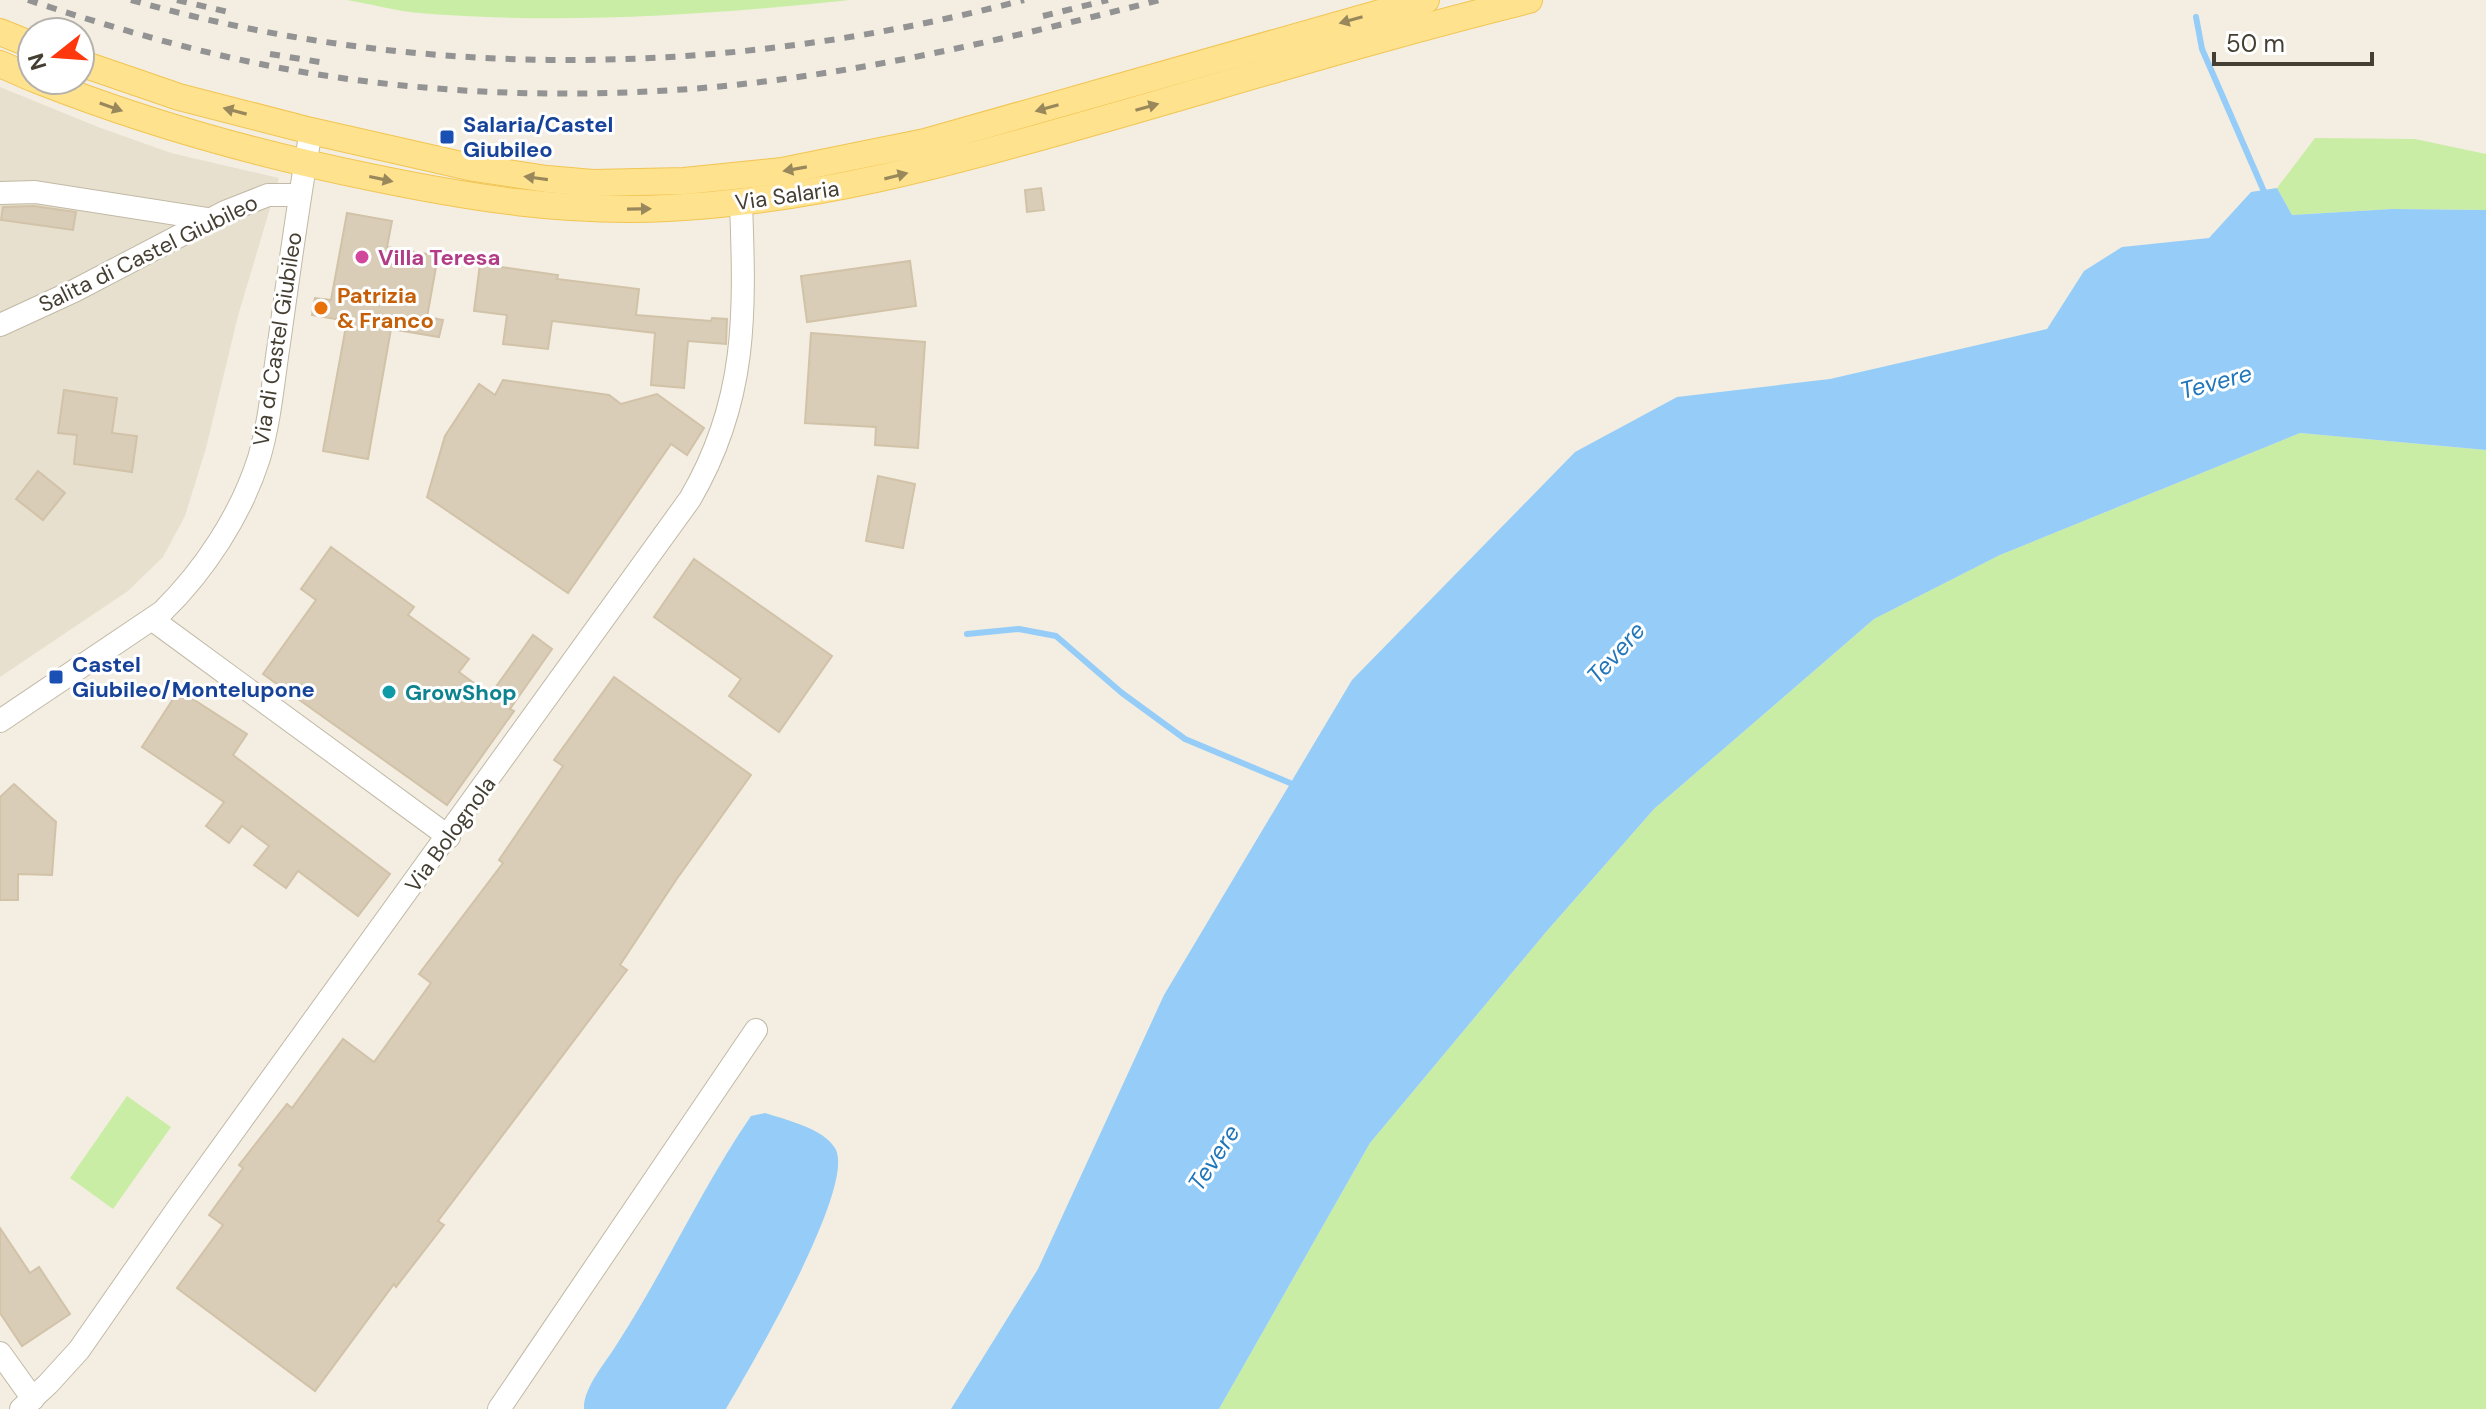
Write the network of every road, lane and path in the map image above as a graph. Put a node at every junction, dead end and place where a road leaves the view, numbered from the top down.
1 (1426, 0) edge
2 (1529, 0) edge
3 (96, 68) edge
4 (81, 96) edge
5 (311, 131) junction
6 (305, 163) junction
7 (0, 193) edge
8 (300, 195) junction
9 (741, 202) junction
10 (208, 219) junction
11 (0, 325) edge
12 (153, 620) junction
13 (0, 721) edge
14 (449, 837) junction
15 (756, 1030) dead end
16 (0, 1353) edge
17 (27, 1404) edge
18 (499, 1409) edge

1 -> 5 main road, Via Salaria
9 -> 2 main road, Via Salaria
5 -> 3 main road, Via Salaria
4 -> 6 main road, Via Salaria
5 - 6 street, Via di Castel Giubileo
6 - 8 street, Via di Castel Giubileo
6 -> 9 main road, Via Salaria
7 - 10 street
8 - 10 street, Salita di Castel Giubileo
8 - 12 street, Via di Castel Giubileo
9 - 14 street, Via Bolognola
10 - 11 street, Salita di Castel Giubileo
12 - 13 street, Via di Castel Giubileo
12 - 14 street
14 - 17 street, Via Bolognola
15 - 18 street
16 - 17 street

